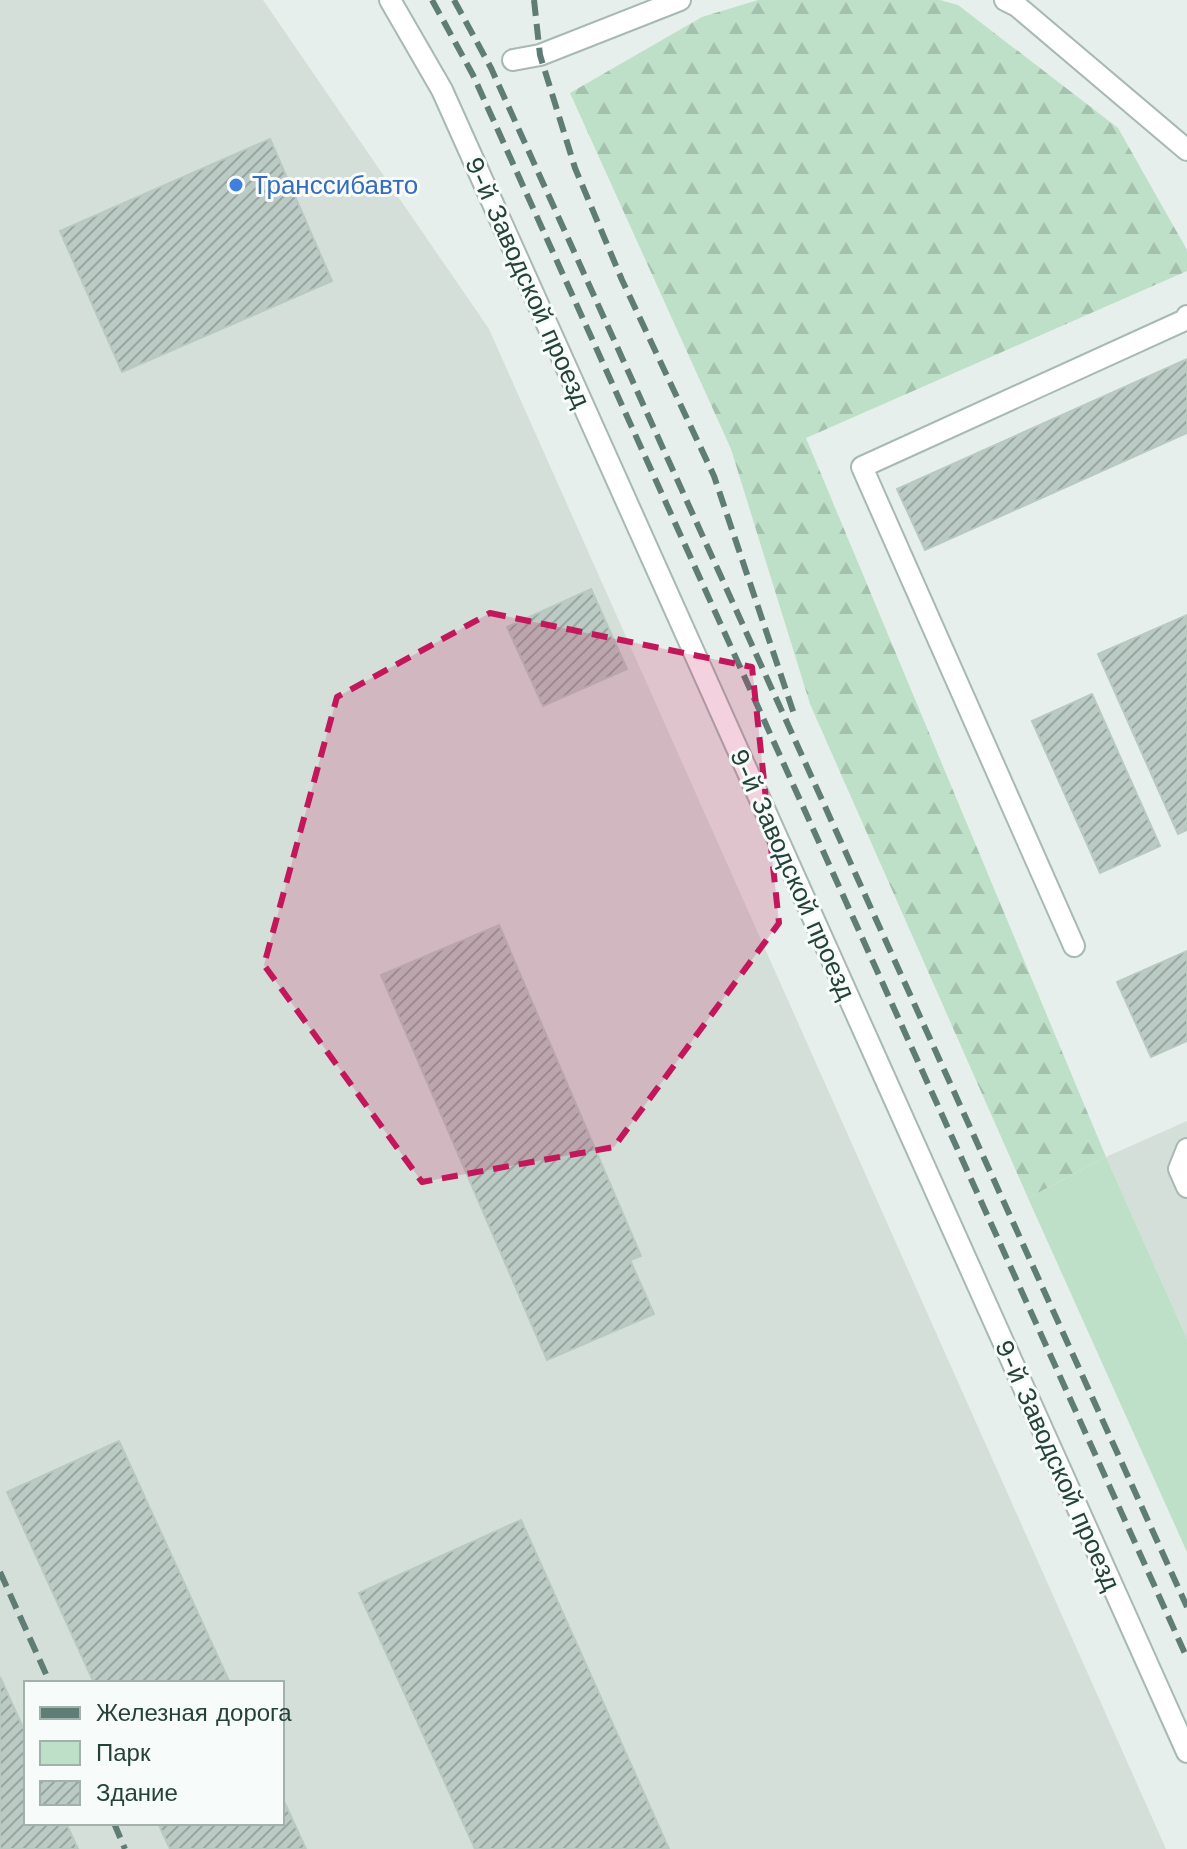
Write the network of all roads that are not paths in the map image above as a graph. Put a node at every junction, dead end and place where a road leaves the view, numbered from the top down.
1 (390, 0) edge
2 (680, 0) edge
3 (1005, 0) edge
4 (513, 60) dead end
5 (1187, 150) edge
6 (1187, 316) edge
7 (1074, 946) dead end
8 (1187, 1149) edge
9 (1187, 1187) edge
10 (1187, 1752) edge

1 - 10 lane, 9-й Заводской проезд
2 - 4 lane
3 - 5 lane
6 - 7 lane
8 - 9 lane

